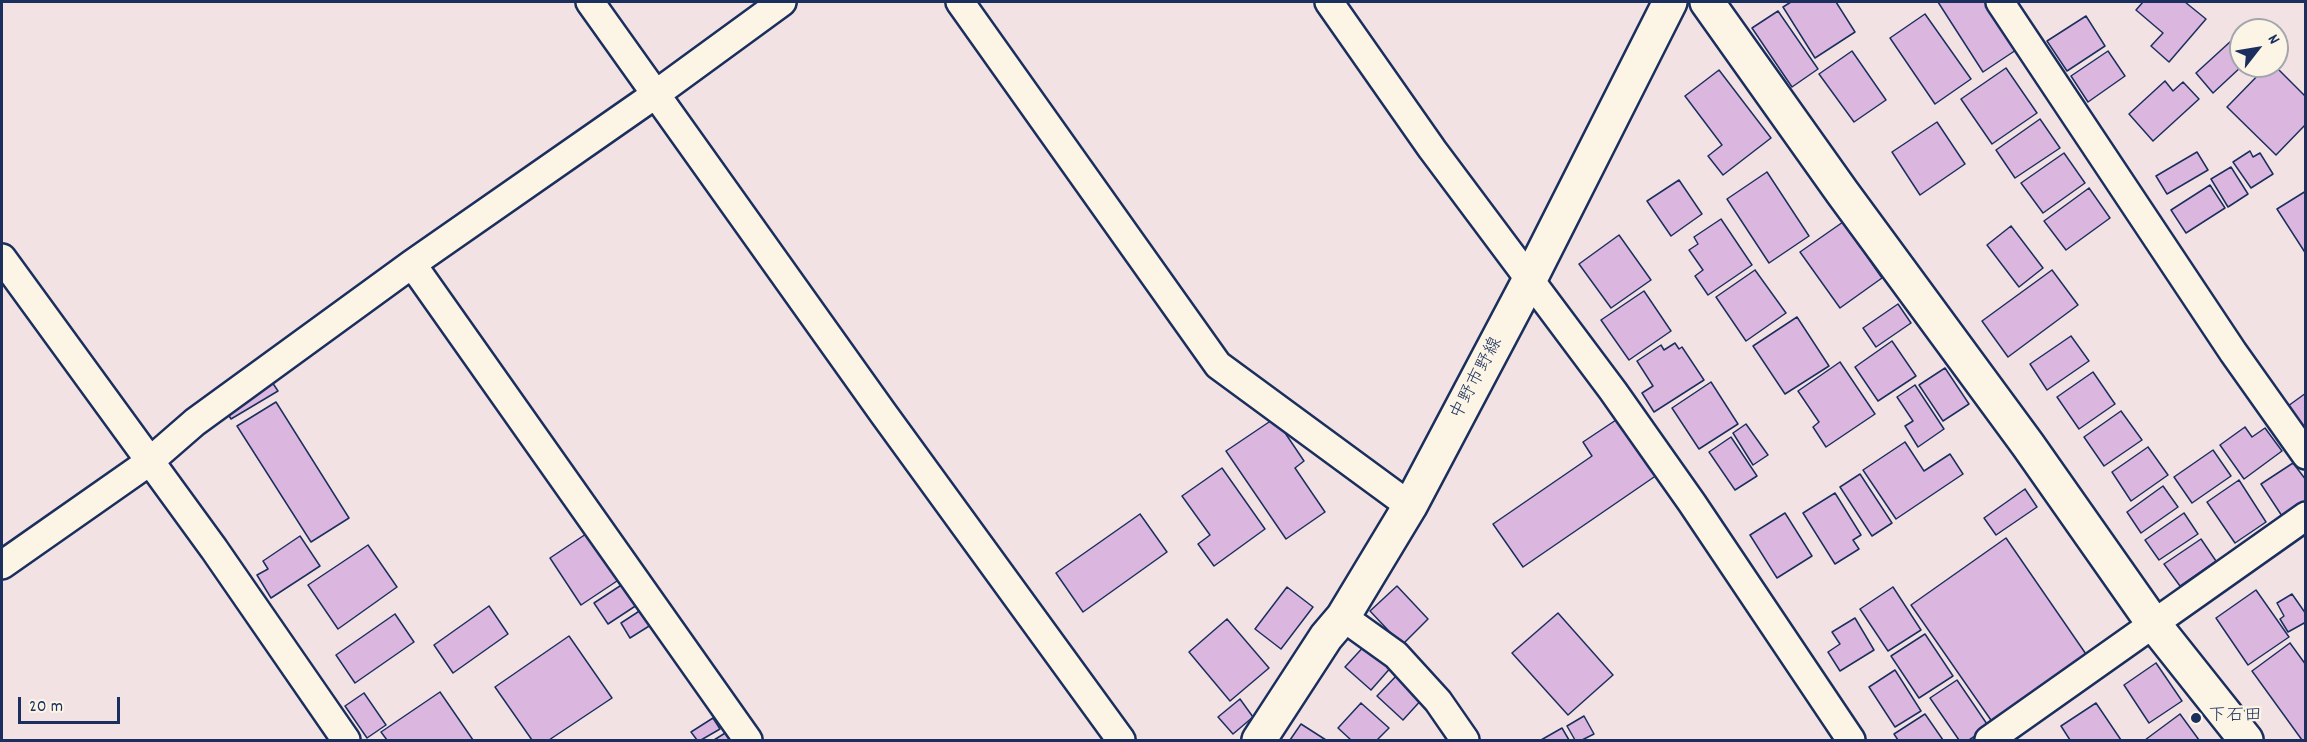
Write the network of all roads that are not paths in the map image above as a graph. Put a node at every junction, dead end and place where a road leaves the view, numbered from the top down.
1 (590, 2) edge
2 (782, 2) edge
3 (960, 2) edge
4 (1329, 2) edge
5 (1670, 2) edge
6 (1707, 2) edge
7 (2000, 2) edge
8 (656, 94) junction
9 (2, 258) edge
10 (412, 264) junction
11 (1530, 279) junction
12 (2306, 455) edge
13 (149, 462) junction
14 (1410, 506) junction
15 (2306, 516) edge
16 (2, 565) edge
17 (1343, 616) junction
18 (2153, 623) junction
19 (346, 741) edge
20 (748, 741) edge
21 (1121, 741) edge
22 (1259, 741) edge
23 (1465, 741) edge
24 (1851, 741) edge
25 (1989, 741) edge
26 (2246, 741) edge

1 - 8 street
2 - 8 street
3 - 14 street
4 - 11 street
5 - 11 street, 中野市野線
6 - 18 street
7 - 12 street
8 - 10 street
8 - 21 street
9 - 13 street
10 - 13 street
10 - 20 street
11 - 14 street, 中野市野線
11 - 24 street
13 - 16 street
13 - 19 street
14 - 17 street, 中野市野線
15 - 18 street
17 - 22 street, 中野市野線
17 - 23 street
18 - 25 street
18 - 26 street

